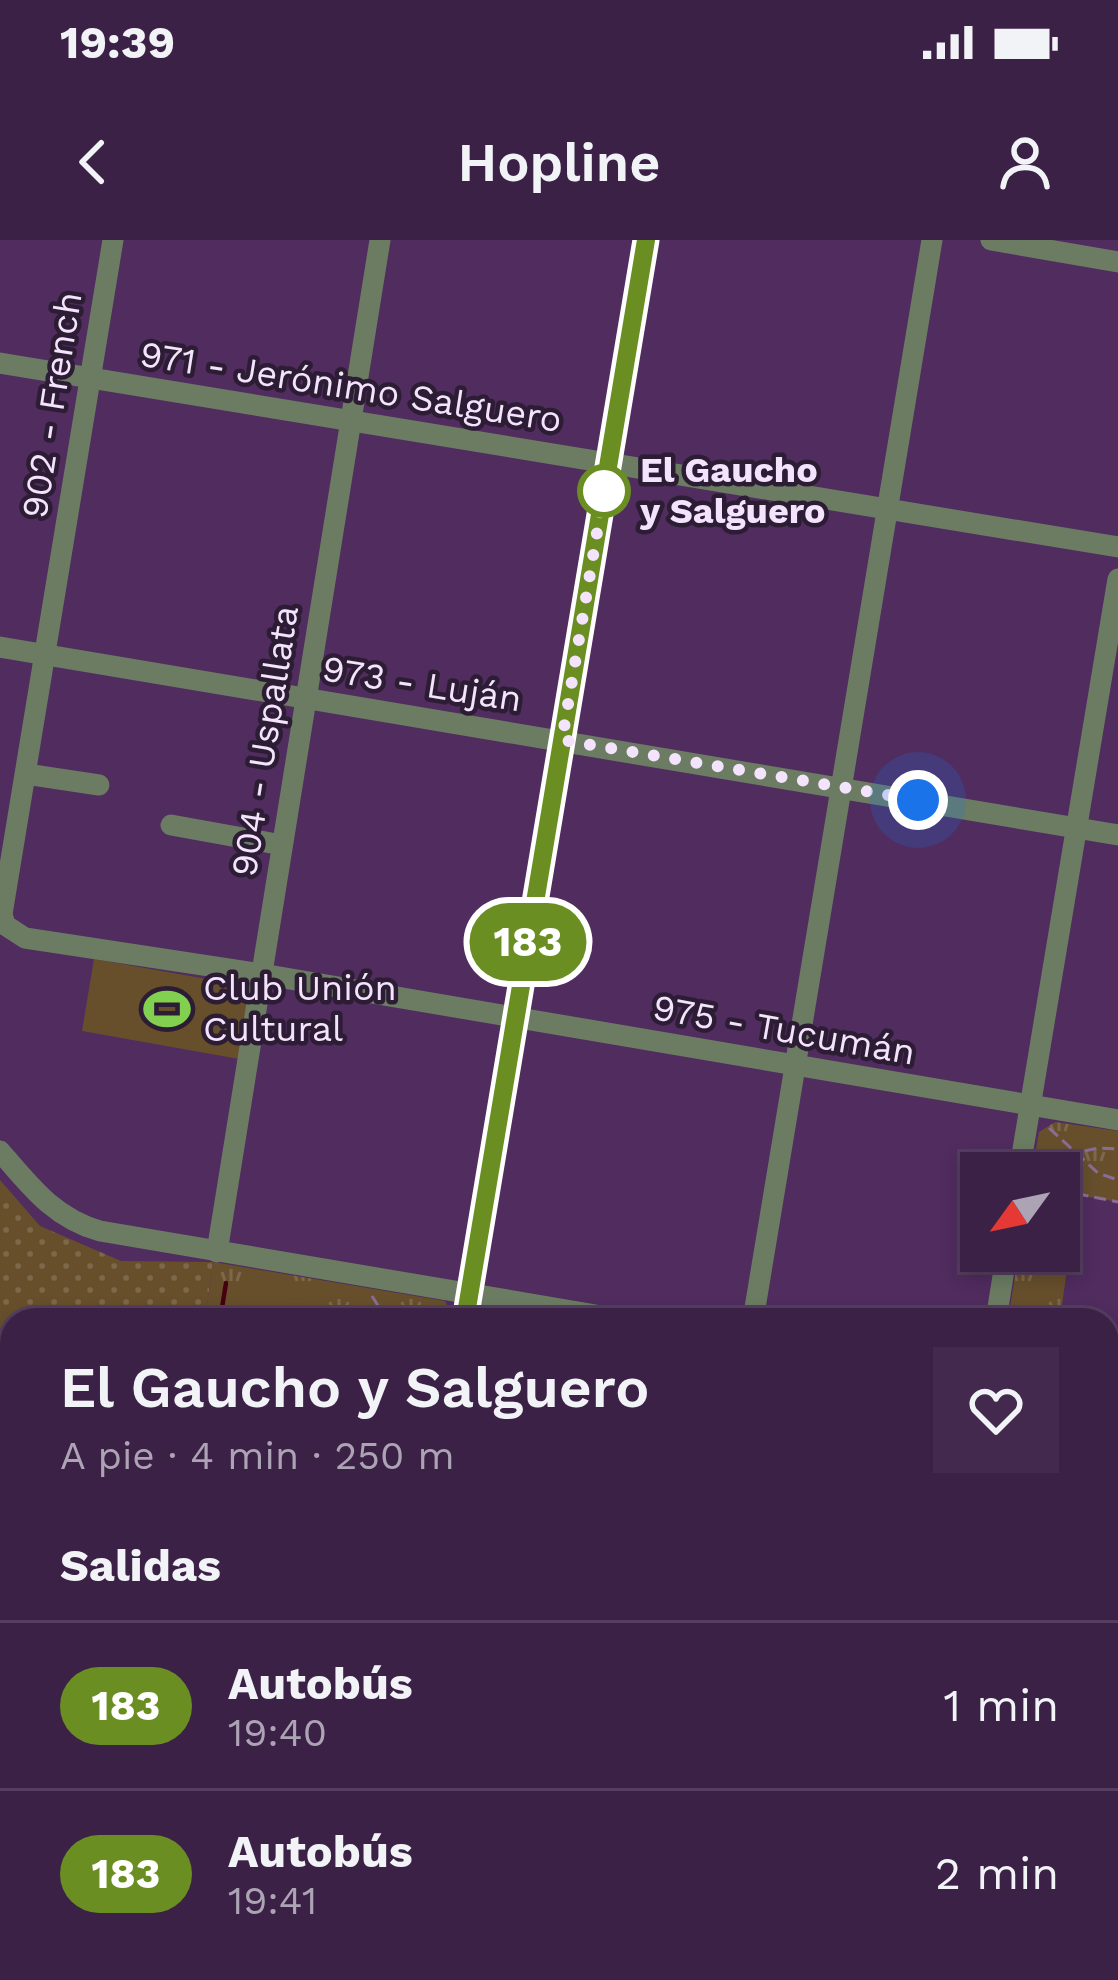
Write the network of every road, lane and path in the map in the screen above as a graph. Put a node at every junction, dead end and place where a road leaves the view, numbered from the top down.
1 (113, 240) edge
2 (380, 240) edge
3 (646, 240) edge
4 (932, 240) edge
5 (991, 240) edge
6 (1118, 262) edge
7 (0, 362) edge
8 (90, 378) junction
9 (352, 419) junction
10 (608, 462) junction
11 (887, 507) junction
12 (1118, 547) edge
13 (1118, 579) edge
14 (0, 647) edge
15 (46, 655) junction
16 (304, 699) junction
17 (562, 740) junction
18 (26, 774) junction
19 (99, 785) dead end
20 (839, 786) junction
21 (171, 825) dead end
22 (1076, 828) junction
23 (1118, 835) edge
24 (282, 844) junction
25 (12, 933) joint
26 (262, 974) junction
27 (515, 1019) junction
28 (796, 1064) junction
29 (1030, 1106) junction
30 (1118, 1120) edge
31 (1046, 1126) dead end
32 (1118, 1149) edge
33 (0, 1151) edge
34 (1022, 1152) edge
35 (1074, 1152) edge
36 (1080, 1152) edge
37 (1080, 1157) edge
38 (1118, 1180) edge
39 (1080, 1193) edge
40 (1118, 1202) edge
41 (217, 1252) junction
42 (1004, 1272) edge
43 (370, 1292) dead end
44 (470, 1293) junction
45 (380, 1308) edge
46 (467, 1308) edge
47 (556, 1308) edge
48 (756, 1308) edge
49 (998, 1308) edge

1 - 8 street, 902 - French
2 - 9 street, 904 - Uspallata
3 - 10 street
4 - 11 street
5 - 6 street
7 - 8 street, 971 - Jerónimo Salguero
8 - 9 street, 971 - Jerónimo Salguero
8 - 15 street, 902 - French
9 - 10 street, 971 - Jerónimo Salguero
9 - 16 street, 904 - Uspallata
10 - 11 street, 971 - Jerónimo Salguero
10 - 17 street
11 - 12 street, 971 - Jerónimo Salguero
11 - 20 street
13 - 22 street
14 - 15 street, 973 - Luján
15 - 16 street, 973 - Luján
15 - 18 street, 902 - French
16 - 17 street, 973 - Luján
16 - 24 street, 904 - Uspallata
17 - 20 street, 973 - Luján
17 - 27 street
18 - 19 street
18 - 25 street, 902 - French
20 - 22 street, 973 - Luján
20 - 28 street
21 - 24 street
22 - 23 street, 973 - Luján
22 - 29 street
24 - 26 street, 904 - Uspallata
25 - 26 street, 975 - Tucumán
26 - 27 street, 975 - Tucumán
26 - 41 street, 904 - Uspallata
27 - 28 street, 975 - Tucumán
27 - 44 street
28 - 29 street, 975 - Tucumán
28 - 48 street
29 - 30 street, 975 - Tucumán
29 - 34 street
31 - 35 path
32 - 36 path
33 - 41 street
37 - 38 path
39 - 40 path
41 - 44 street
42 - 49 street
43 - 45 path
44 - 46 street
44 - 47 street

